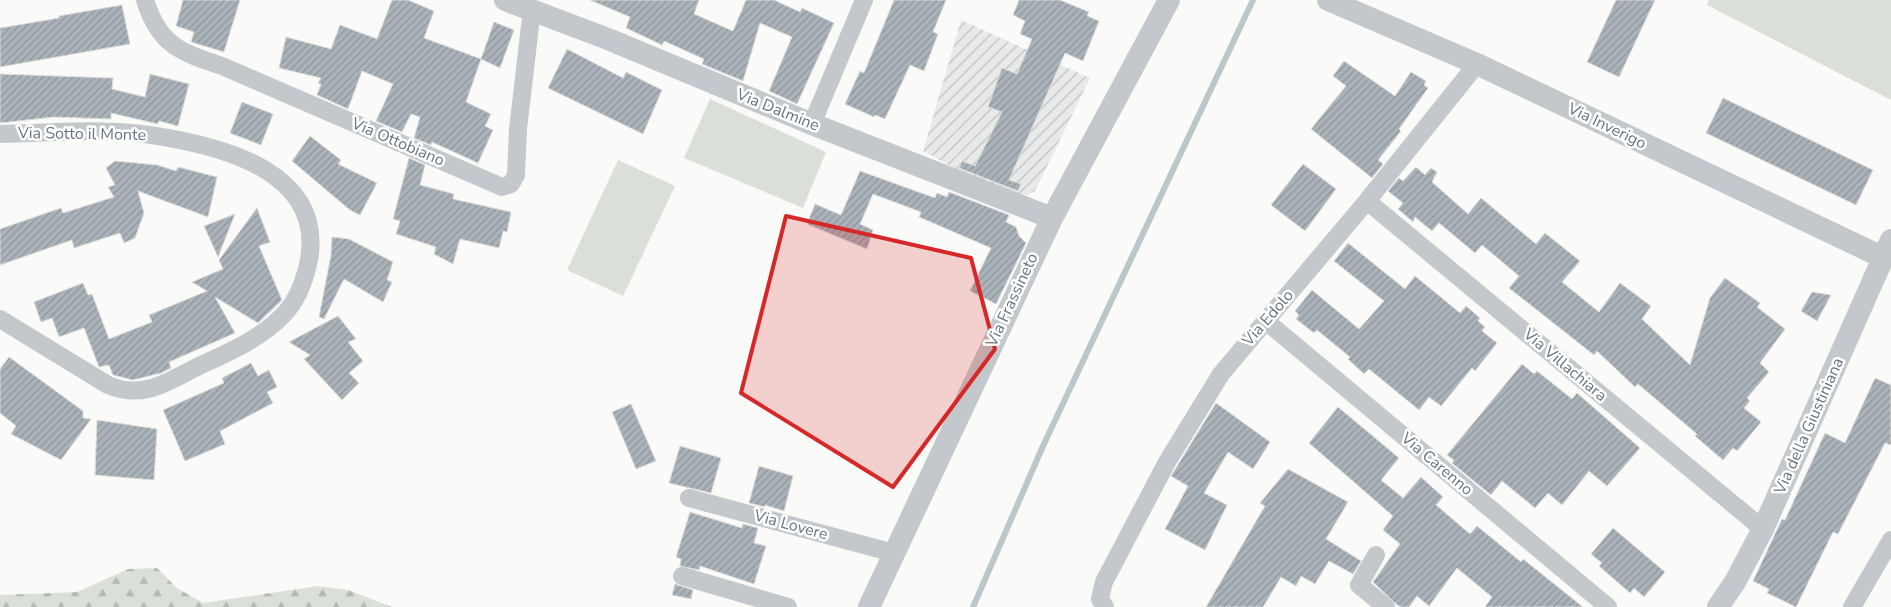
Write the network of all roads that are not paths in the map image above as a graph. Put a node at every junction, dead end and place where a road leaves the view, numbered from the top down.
1 (145, 0) edge
2 (506, 0) edge
3 (864, 0) edge
4 (1169, 0) edge
5 (1337, 4) edge
6 (532, 9) junction
7 (1478, 64) junction
8 (812, 124) junction
9 (0, 134) edge
10 (1367, 201) junction
11 (1052, 218) junction
12 (1887, 249) edge
13 (0, 319) edge
14 (1266, 322) junction
15 (689, 498) dead end
16 (1763, 529) junction
17 (1891, 540) edge
18 (894, 553) junction
19 (1376, 555) dead end
20 (682, 576) dead end
21 (1103, 603) edge
22 (788, 607) edge
23 (869, 607) edge
24 (1386, 607) edge
25 (1608, 607) edge
26 (1718, 607) edge
27 (1852, 607) edge

1 - 6 street, Via Ottobiano
2 - 6 street, Via Dalmine
3 - 8 street
4 - 11 street, Via Frassineto
5 - 7 street, Via Inverigo
6 - 8 street, Via Dalmine
7 - 10 street, Via Edolo
7 - 12 street, Via Inverigo
8 - 11 street, Via Dalmine
9 - 13 street, Via Sotto il Monte
10 - 14 street, Via Edolo
10 - 16 street, Via Villachiara
11 - 18 street, Via Frassineto
12 - 16 street, Via della Giustiniana
14 - 21 street, Via Edolo
14 - 25 street, Via Carenno
15 - 18 street, Via Lovere
16 - 26 street, Via della Giustiniana
17 - 27 street
18 - 23 street, Via Frassineto
19 - 24 street
20 - 22 street

